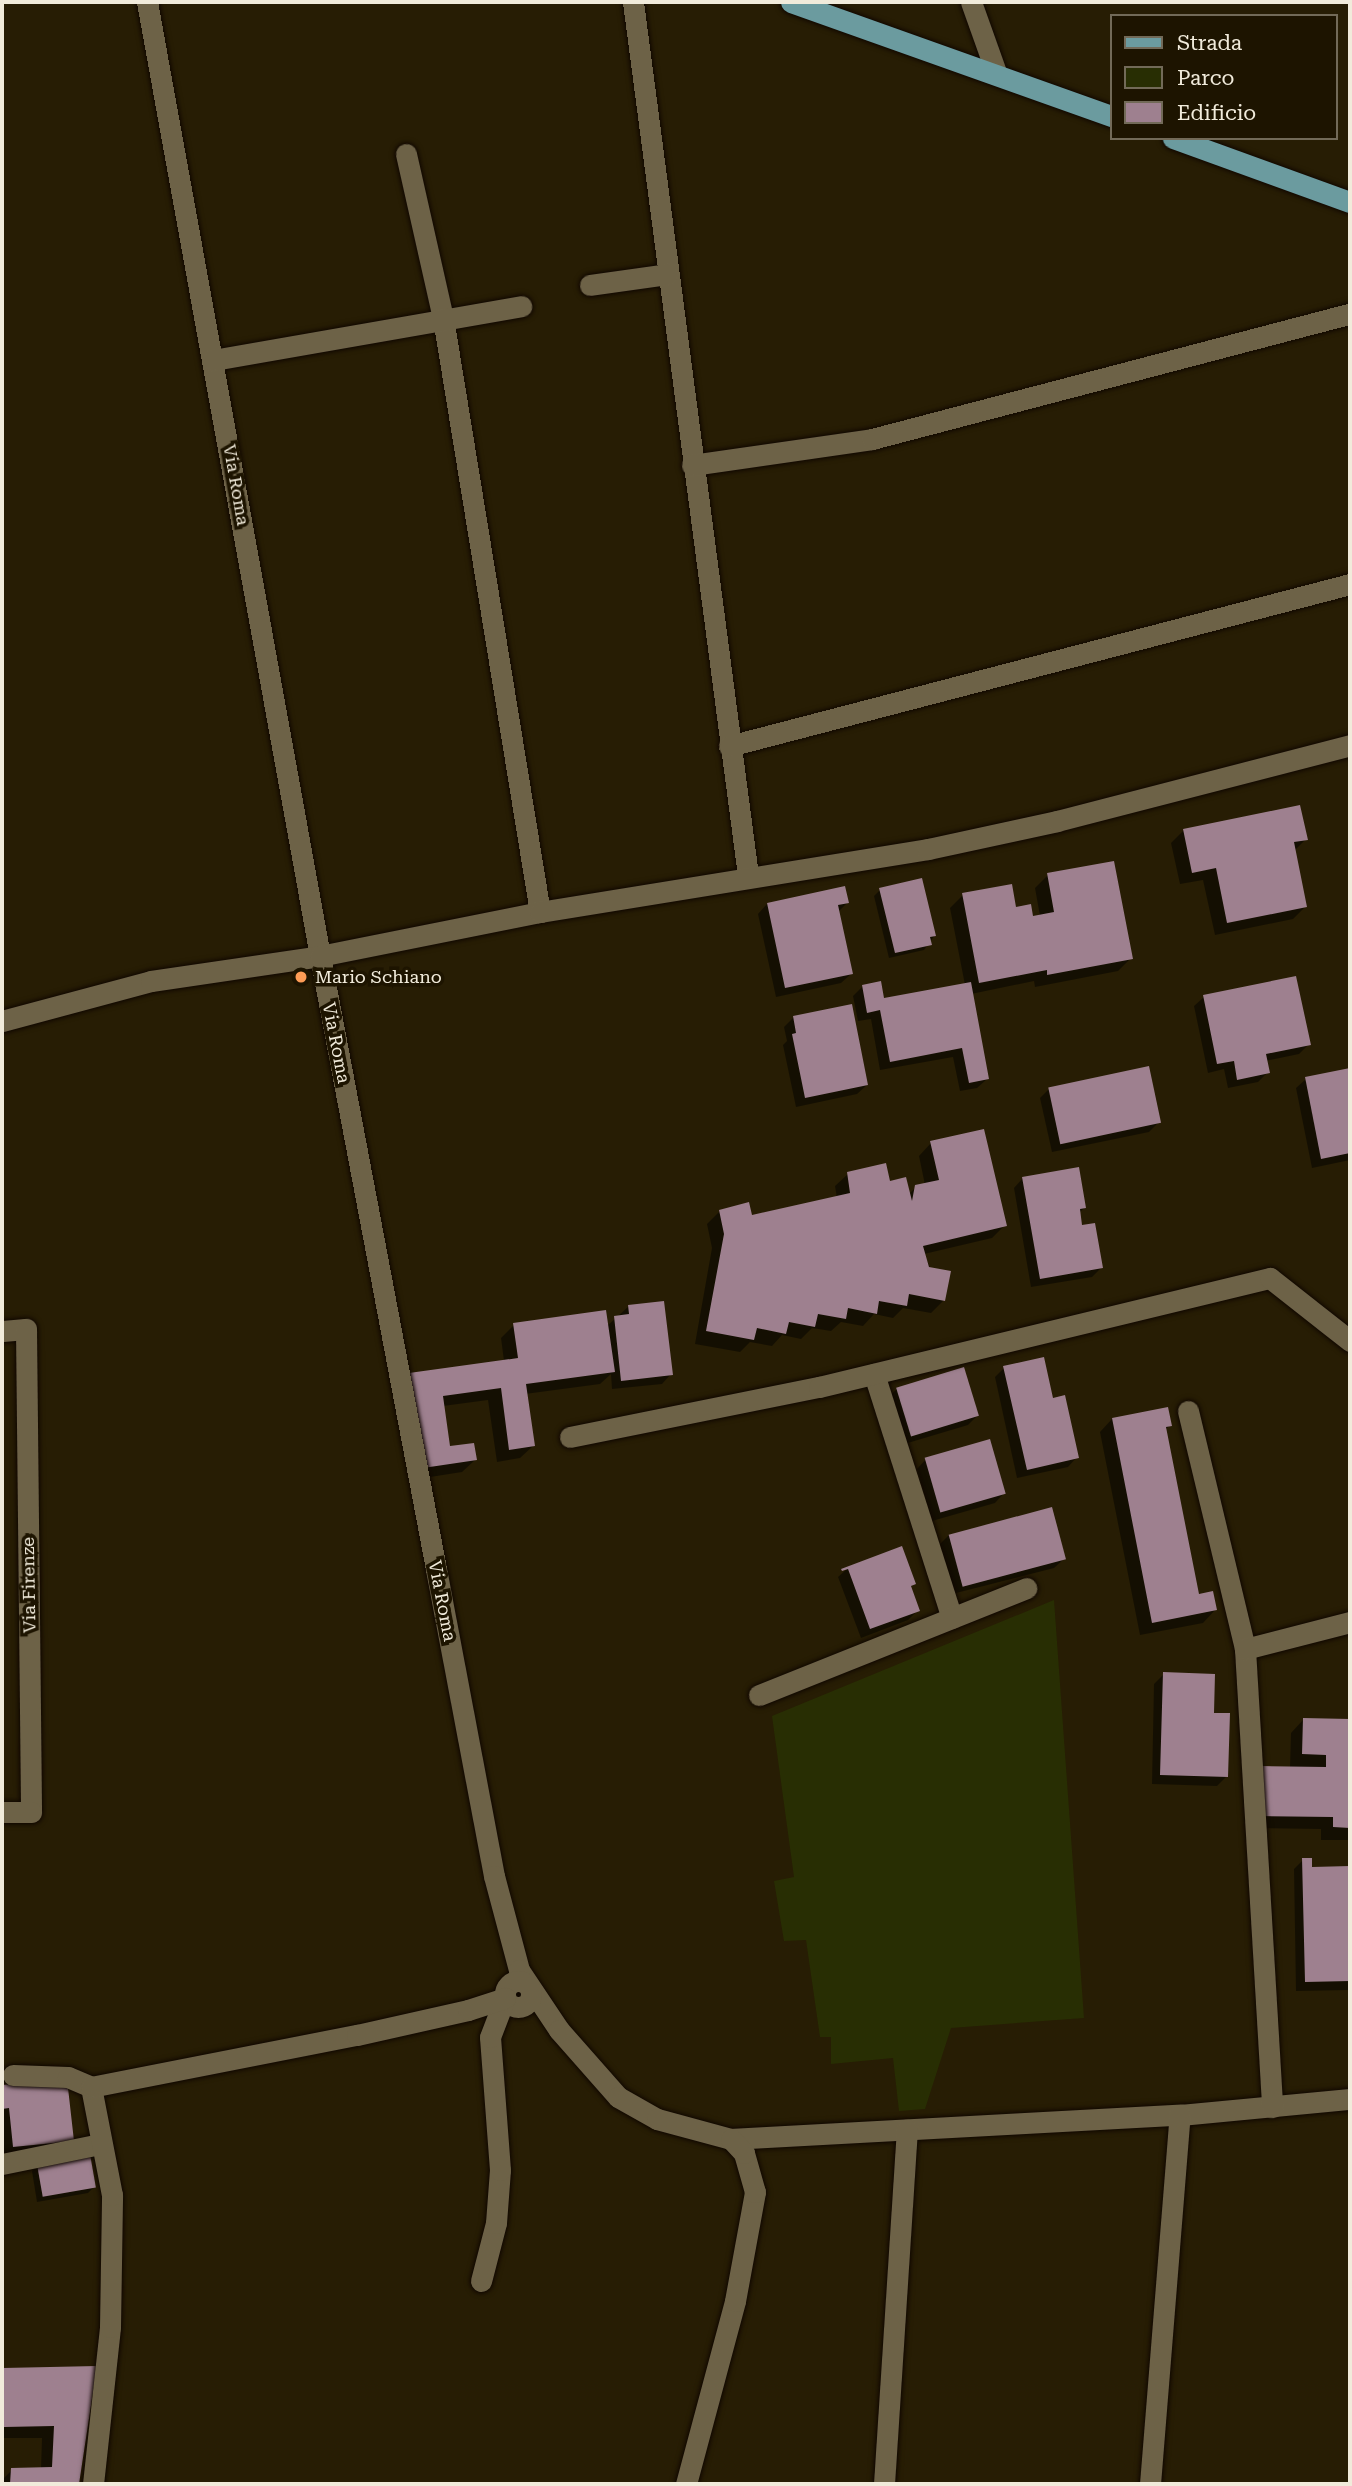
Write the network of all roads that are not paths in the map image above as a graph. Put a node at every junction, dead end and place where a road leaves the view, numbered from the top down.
1 (147, 2) edge
2 (633, 2) edge
3 (791, 2) edge
4 (971, 2) edge
5 (997, 75) junction
6 (1110, 115) edge
7 (1180, 140) edge
8 (406, 154) dead end
9 (1350, 202) edge
10 (667, 274) junction
11 (590, 285) dead end
12 (521, 306) dead end
13 (1350, 314) edge
14 (443, 318) junction
15 (214, 360) junction
16 (692, 464) junction
17 (1350, 584) edge
18 (1350, 745) edge
19 (729, 747) junction
20 (748, 876) junction
21 (540, 912) junction
22 (320, 956) junction
23 (2, 1021) edge
24 (26, 1329) junction
25 (2, 1331) edge
26 (1350, 1340) edge
27 (2, 1348) edge
28 (874, 1374) junction
29 (1188, 1411) dead end
30 (570, 1437) dead end
31 (1026, 1588) dead end
32 (951, 1618) junction
33 (1350, 1622) edge
34 (1245, 1649) junction
35 (759, 1695) dead end
36 (2, 1812) edge
37 (530, 1987) junction
38 (505, 1998) junction
39 (13, 2075) dead end
40 (91, 2087) junction
41 (1350, 2099) edge
42 (1272, 2107) junction
43 (1180, 2115) junction
44 (907, 2130) junction
45 (731, 2139) junction
46 (100, 2144) junction
47 (2, 2164) edge
48 (481, 2281) dead end
49 (93, 2484) edge
50 (686, 2484) edge
51 (884, 2484) edge
52 (1150, 2484) edge

1 - 15 street, Via Roma
2 - 10 street
3 - 5 main road
4 - 5 street
5 - 6 main road
7 - 9 main road
8 - 14 street
10 - 11 street
10 - 16 street
12 - 14 street
13 - 16 street
14 - 15 street
14 - 21 street
15 - 22 street, Via Roma
16 - 19 street
17 - 19 street
18 - 20 street
19 - 20 street
20 - 21 street
21 - 22 street
22 - 23 street
22 - 37 street, Via Roma
24 - 25 street
24 - 27 street
24 - 36 street, Via Firenze
26 - 28 street
28 - 30 street
28 - 32 street
29 - 34 street
31 - 32 street
32 - 35 street
33 - 34 street
34 - 42 street
37 - 38 street
37 - 45 street, Via Roma
38 - 40 street
38 - 48 street
39 - 40 street
40 - 46 street
41 - 42 street, Via Roma
42 - 43 street, Via Roma
43 - 44 street, Via Roma
43 - 52 street
44 - 45 street, Via Roma
44 - 51 street
45 - 50 street
46 - 47 street
46 - 49 street

